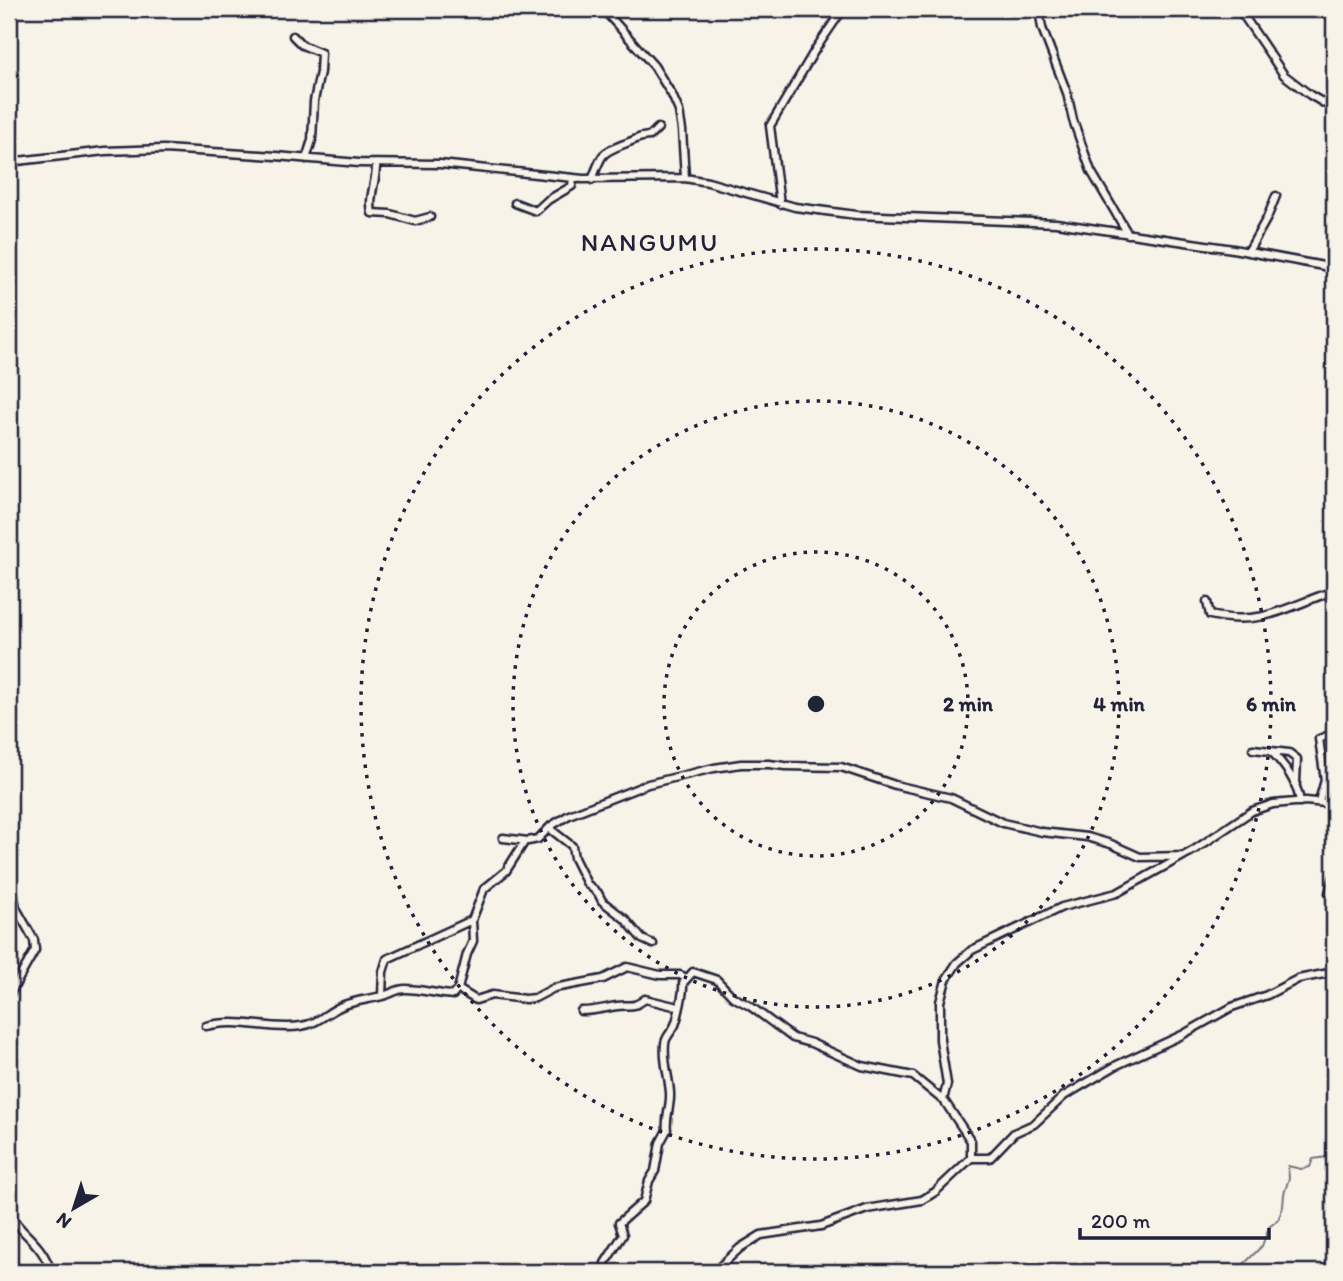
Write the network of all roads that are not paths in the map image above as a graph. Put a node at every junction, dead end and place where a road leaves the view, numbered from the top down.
1 (603, 9) edge
2 (843, 9) edge
3 (1039, 9) edge
4 (1239, 9) edge
5 (293, 36) dead end
6 (1334, 108) edge
7 (659, 128) dead end
8 (306, 159) junction
9 (9, 162) edge
10 (376, 163) junction
11 (573, 178) junction
12 (685, 178) junction
13 (592, 180) junction
14 (1276, 197) dead end
15 (515, 203) dead end
16 (780, 204) junction
17 (430, 217) dead end
18 (1128, 234) junction
19 (1248, 252) junction
20 (1334, 268) edge
21 (1334, 592) edge
22 (1207, 602) dead end
23 (1334, 733) edge
24 (1252, 749) dead end
25 (1271, 751) junction
26 (1296, 785) junction
27 (1319, 801) junction
28 (1300, 802) junction
29 (1334, 804) edge
30 (550, 828) junction
31 (503, 838) dead end
32 (525, 841) junction
33 (1183, 856) junction
34 (9, 868) edge
35 (1334, 877) edge
36 (1329, 892) dead end
37 (472, 920) junction
38 (653, 944) dead end
39 (1334, 971) edge
40 (686, 978) junction
41 (458, 989) junction
42 (382, 995) junction
43 (9, 996) edge
44 (678, 1007) junction
45 (581, 1011) dead end
46 (206, 1026) dead end
47 (943, 1100) junction
48 (971, 1158) junction
49 (9, 1213) edge
50 (51, 1272) edge
51 (604, 1272) edge
52 (714, 1272) edge

1 - 12 street
2 - 16 street
3 - 18 street
4 - 6 street
5 - 8 street
7 - 13 street
8 - 9 street
8 - 10 street
10 - 11 street
10 - 17 street
11 - 13 street
11 - 15 street
12 - 13 street
12 - 16 street
14 - 19 street
16 - 18 street
18 - 19 street
19 - 20 street
21 - 22 street
23 - 27 street
24 - 25 street
25 - 26 street
25 - 26 street
26 - 28 street
27 - 28 street
27 - 29 street
28 - 33 street
30 - 32 street
30 - 33 street
30 - 38 street
31 - 32 street
32 - 37 street
33 - 47 street
34 - 43 street
35 - 36 street
37 - 41 street
37 - 42 street
39 - 48 street
40 - 41 street
40 - 44 street
40 - 47 street
41 - 42 street
42 - 46 street
44 - 45 street
44 - 51 street
47 - 48 street
48 - 52 street
49 - 50 street

